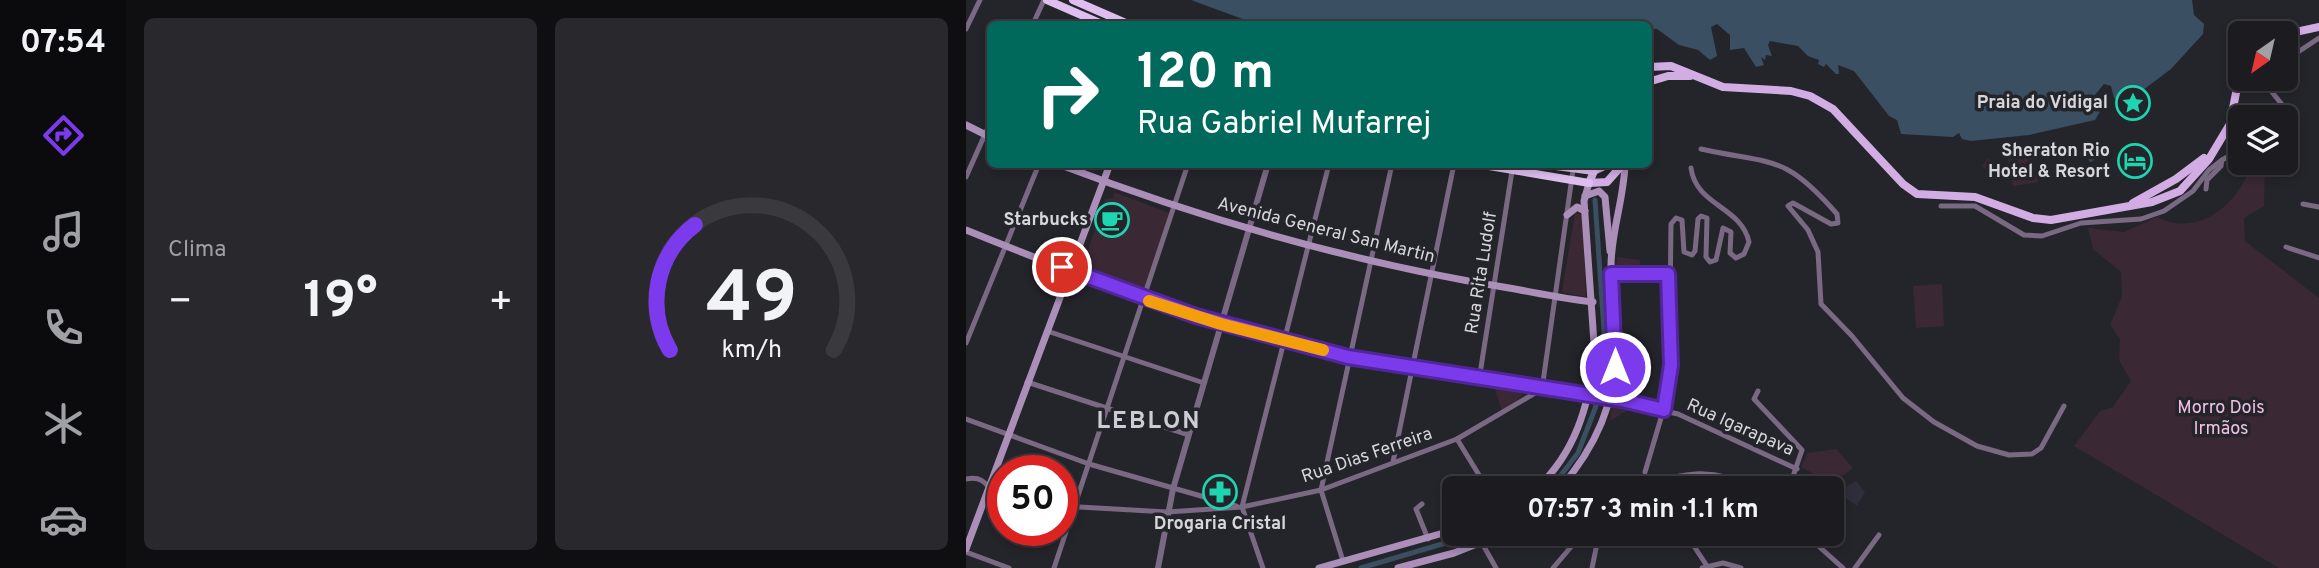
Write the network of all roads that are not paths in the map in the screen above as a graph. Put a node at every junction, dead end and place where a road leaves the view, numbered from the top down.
1 (980, 0) edge
2 (1045, 0) edge
3 (1073, 0) edge
4 (1034, 21) edge
5 (1092, 21) edge
6 (1121, 21) edge
7 (2319, 27) edge
8 (966, 29) edge
9 (2298, 31) edge
10 (2319, 38) edge
11 (2298, 52) edge
12 (1652, 66) edge
13 (1697, 77) junction
14 (1659, 78) junction
15 (1652, 81) edge
16 (2237, 91) edge
17 (2271, 91) edge
18 (2282, 105) edge
19 (966, 125) edge
20 (987, 135) edge
21 (987, 137) edge
22 (2216, 147) junction
23 (1701, 149) dead end
24 (2228, 157) edge
25 (2222, 160) junction
26 (1037, 168) edge
27 (1069, 168) edge
28 (1109, 168) edge
29 (1187, 168) edge
30 (1267, 168) edge
31 (1328, 168) edge
32 (1391, 168) edge
33 (1453, 168) edge
34 (1497, 168) edge
35 (1562, 168) edge
36 (1600, 168) edge
37 (1621, 168) edge
38 (1623, 168) edge
39 (1691, 168) dead end
40 (1573, 170) junction
41 (1512, 171) junction
42 (1594, 171) junction
43 (966, 177) edge
44 (2176, 179) junction
45 (1572, 180) junction
46 (1104, 181) junction
47 (2191, 181) junction
48 (1589, 183) junction
49 (2206, 189) dead end
50 (1585, 196) junction
51 (2167, 198) junction
52 (2303, 204) dead end
53 (1941, 206) dead end
54 (1174, 207) junction
55 (2319, 207) edge
56 (2120, 208) junction
57 (1585, 211) junction
58 (1567, 215) junction
59 (966, 230) edge
60 (1249, 230) junction
61 (1006, 246) junction
62 (1309, 247) junction
63 (2286, 247) dead end
64 (2319, 258) edge
65 (1370, 262) junction
66 (1611, 262) junction
67 (1070, 270) junction
68 (1611, 274) junction
69 (1668, 274) junction
70 (1431, 275) junction
71 (1494, 286) junction
72 (1555, 296) junction
73 (1143, 299) junction
74 (1593, 302) junction
75 (1221, 324) junction
76 (1047, 331) junction
77 (1284, 340) junction
78 (966, 343) edge
79 (1124, 356) junction
80 (1348, 357) junction
81 (1413, 369) junction
82 (1479, 380) junction
83 (1592, 380) junction
84 (1027, 382) junction
85 (1204, 383) junction
86 (1613, 384) junction
87 (1542, 389) junction
88 (1758, 391) dead end
89 (1574, 393) junction
90 (1590, 395) junction
91 (1611, 399) junction
92 (2064, 406) dead end
93 (1107, 408) junction
94 (1664, 410) junction
95 (966, 419) edge
96 (1189, 435) junction
97 (1009, 436) junction
98 (1457, 439) junction
99 (1002, 455) edge
100 (1393, 462) junction
101 (1088, 464) junction
102 (1797, 469) junction
103 (1645, 472) dead end
104 (1480, 476) edge
105 (1547, 476) edge
106 (1569, 476) edge
107 (1674, 476) edge
108 (1726, 476) edge
109 (1794, 476) edge
110 (966, 478) edge
111 (987, 485) edge
112 (1173, 489) junction
113 (1321, 490) junction
114 (1078, 493) edge
115 (987, 497) edge
116 (1422, 503) dead end
117 (1078, 507) edge
118 (1242, 507) junction
119 (1167, 512) junction
120 (979, 516) junction
121 (966, 533) edge
122 (1442, 534) edge
123 (1879, 535) dead end
124 (1428, 539) junction
125 (1061, 546) edge
126 (1472, 546) edge
127 (1484, 546) edge
128 (1572, 546) edge
129 (1597, 546) edge
130 (1693, 546) edge
131 (1819, 546) edge
132 (966, 551) edge
133 (1344, 564) edge
134 (1704, 567) edge
135 (1009, 568) edge
136 (1054, 568) edge
137 (1158, 568) edge
138 (1263, 568) edge
139 (1319, 568) edge
140 (1398, 568) edge
141 (1496, 568) edge
142 (1553, 568) edge
143 (1592, 568) edge
144 (1741, 568) edge
145 (1843, 568) edge
146 (1855, 568) edge

1 - 8 street
2 - 4 street
2 - 5 highway
3 - 6 highway
7 - 9 main road
10 - 11 street
12 - 13 main road
12 - 14 main road
13 - 14 main road
13 - 56 main road
14 - 15 main road
16 - 22 main road
17 - 18 street
19 - 20 main road
21 - 43 street
22 - 44 main road
22 - 47 main road
23 - 92 street
24 - 25 street
25 - 49 street
25 - 53 street
26 - 61 street
27 - 46 main road, Avenida General San Martin
28 - 46 main road
29 - 54 street
30 - 60 street
31 - 62 street
32 - 65 street
33 - 70 street
34 - 41 highway
35 - 40 highway
36 - 42 main road
37 - 48 main road
38 - 66 main road
39 - 69 street
40 - 42 highway
40 - 45 street
41 - 45 highway
41 - 71 street, Rua Rita Ludolf
42 - 48 main road
44 - 47 main road
44 - 51 main road
44 - 56 main road
45 - 48 highway
45 - 58 street
46 - 54 main road, Avenida General San Martin
46 - 67 main road
47 - 51 main road
48 - 50 main road
50 - 57 main road
50 - 66 main road
51 - 56 main road
52 - 55 street
54 - 60 main road, Avenida General San Martin
54 - 73 street
57 - 58 main road
57 - 74 main road
58 - 72 street
59 - 61 main road
60 - 62 main road, Avenida General San Martin
60 - 75 street
61 - 67 main road
61 - 78 street
62 - 65 main road, Avenida General San Martin
62 - 77 street
63 - 64 street
65 - 70 main road, Avenida General San Martin
65 - 80 street
66 - 68 main road
67 - 73 main road
67 - 76 main road
68 - 69 street
68 - 86 main road
69 - 94 street
70 - 71 main road, Avenida General San Martin
70 - 81 street
71 - 72 main road, Avenida General San Martin
71 - 82 street, Rua Rita Ludolf
72 - 74 main road, Avenida General San Martin
72 - 87 street
73 - 75 main road
73 - 79 street
74 - 83 main road
75 - 77 main road
75 - 85 street
76 - 79 street
76 - 84 main road
77 - 80 main road
77 - 118 street
79 - 85 street
79 - 93 street
80 - 81 main road
80 - 113 street
81 - 82 main road
81 - 100 street
82 - 87 main road
83 - 86 main road
83 - 89 main road
83 - 90 main road
84 - 93 street
84 - 97 main road
85 - 96 street
86 - 91 main road
87 - 89 main road
87 - 98 street, Rua Dias Ferreira
88 - 102 street
89 - 90 main road
90 - 91 main road
90 - 105 main road
91 - 94 street, Rua Igarapava
91 - 106 main road
93 - 96 street
93 - 101 street
94 - 102 street, Rua Igarapava
94 - 103 street
95 - 97 street
96 - 112 street
97 - 99 main road
97 - 101 street
98 - 100 street, Rua Dias Ferreira
98 - 104 street
100 - 113 street, Rua Dias Ferreira
101 - 112 street
101 - 114 street
102 - 109 street, Rua Igarapava
107 - 108 street
110 - 111 street
112 - 118 street
112 - 119 street
113 - 118 street, Rua Dias Ferreira
113 - 133 street
115 - 120 main road
116 - 124 street
117 - 119 street, Rua Dias Ferreira
118 - 119 street, Rua Dias Ferreira
118 - 138 street
119 - 137 street
120 - 121 main road
120 - 132 main road
122 - 124 main road
123 - 146 street
124 - 133 main road
125 - 136 street
126 - 140 main road
127 - 141 street
128 - 142 street
129 - 143 street
130 - 134 street
131 - 145 street
132 - 135 street
133 - 139 main road
134 - 144 street

